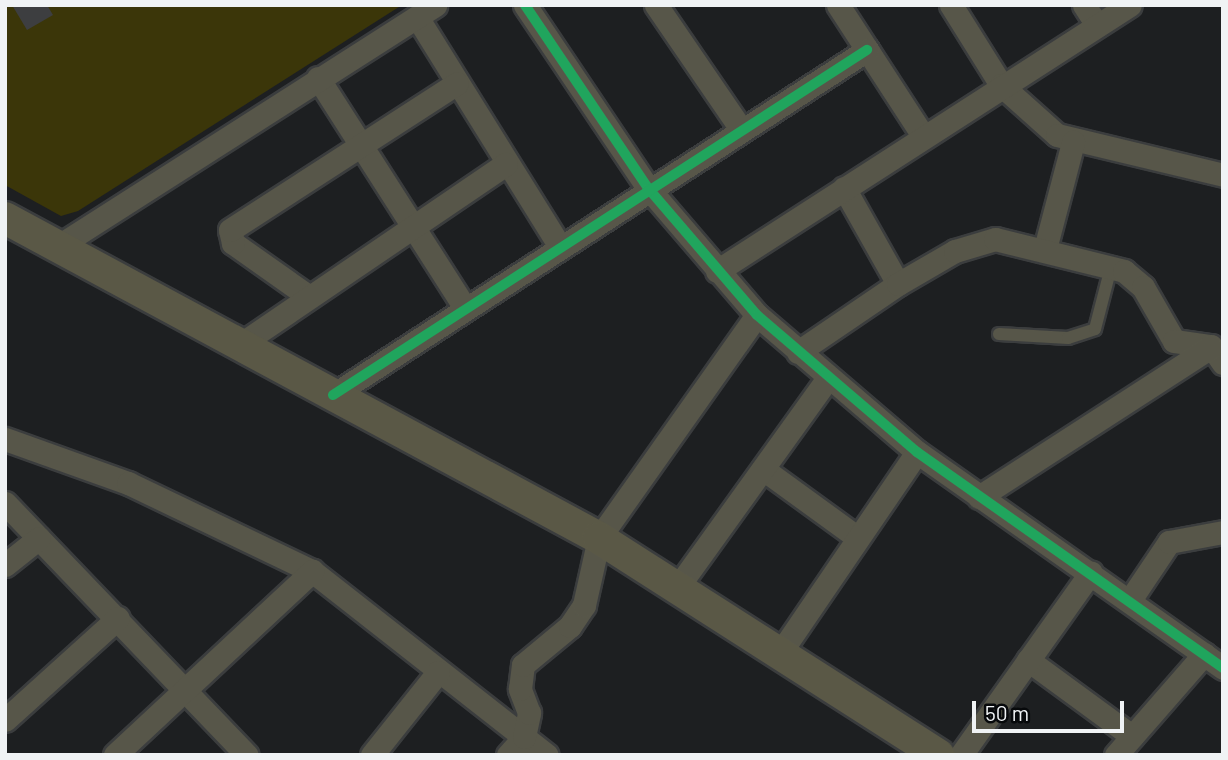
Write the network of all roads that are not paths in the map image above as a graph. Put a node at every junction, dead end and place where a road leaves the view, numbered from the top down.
1 (525, 5) edge
2 (656, 5) edge
3 (838, 5) edge
4 (951, 5) edge
5 (1084, 5) edge
6 (1130, 5) edge
7 (426, 11) edge
8 (1097, 25) junction
9 (867, 50) junction
10 (318, 78) junction
11 (457, 83) junction
12 (1001, 85) junction
13 (741, 129) junction
14 (923, 136) junction
15 (358, 141) junction
16 (1073, 142) junction
17 (506, 164) junction
18 (1223, 174) edge
19 (648, 188) junction
20 (844, 188) junction
21 (5, 218) edge
22 (410, 225) junction
23 (559, 245) junction
24 (57, 247) junction
25 (1045, 249) junction
26 (1111, 267) junction
27 (717, 271) junction
28 (898, 284) junction
29 (308, 296) junction
30 (465, 308) junction
31 (757, 315) junction
32 (999, 334) dead end
33 (238, 346) junction
34 (1219, 350) edge
35 (798, 352) junction
36 (828, 378) junction
37 (333, 395) junction
38 (5, 439) edge
39 (917, 452) junction
40 (763, 469) junction
41 (979, 497) junction
42 (5, 503) edge
43 (1223, 532) edge
44 (39, 538) junction
45 (599, 538) junction
46 (858, 538) junction
47 (5, 565) edge
48 (312, 570) junction
49 (1091, 572) junction
50 (677, 588) junction
51 (1130, 600) junction
52 (118, 618) junction
53 (780, 653) junction
54 (1203, 654) junction
55 (1028, 660) junction
56 (1223, 668) edge
57 (438, 672) junction
58 (185, 689) junction
59 (5, 720) edge
60 (1132, 736) junction
61 (524, 737) junction
62 (115, 755) edge
63 (247, 755) edge
64 (372, 755) edge
65 (508, 755) edge
66 (547, 755) edge
67 (938, 755) edge
68 (961, 755) edge
69 (1116, 755) edge

1 - 19 street
2 - 13 street
3 - 9 street
4 - 12 street
5 - 8 street
6 - 8 street
7 - 10 street
7 - 11 street
8 - 12 street
9 - 13 street
9 - 14 street
10 - 15 street
10 - 24 street
11 - 15 street
11 - 17 street
12 - 14 street
12 - 16 street
13 - 19 street
14 - 20 street
15 - 22 street
15 - 29 street
16 - 18 street
16 - 25 street
17 - 22 street
17 - 23 street
19 - 23 street
19 - 27 street
20 - 27 street
20 - 28 street
21 - 24 main road
22 - 29 street
22 - 30 street
23 - 30 street
24 - 33 main road
25 - 26 street
25 - 28 street
26 - 32 lane
26 - 34 street
27 - 31 street
28 - 35 street
29 - 33 street
30 - 37 street
31 - 35 street
31 - 45 street
33 - 37 main road
34 - 41 street
35 - 36 street
36 - 39 street
36 - 40 street
37 - 45 main road
38 - 48 street
39 - 41 street
39 - 46 street
40 - 46 street
40 - 50 street
41 - 49 street
42 - 44 street
43 - 51 street
44 - 47 street
44 - 52 street
45 - 50 main road
45 - 61 street
46 - 53 street
48 - 57 street
48 - 58 street
49 - 51 street
49 - 55 street
50 - 53 main road
51 - 54 street
52 - 58 street
52 - 59 street
53 - 67 main road
54 - 56 street
54 - 60 street
55 - 60 street
55 - 68 street
57 - 61 street
57 - 64 street
58 - 62 street
58 - 63 street
60 - 69 street
61 - 65 street
61 - 66 street

